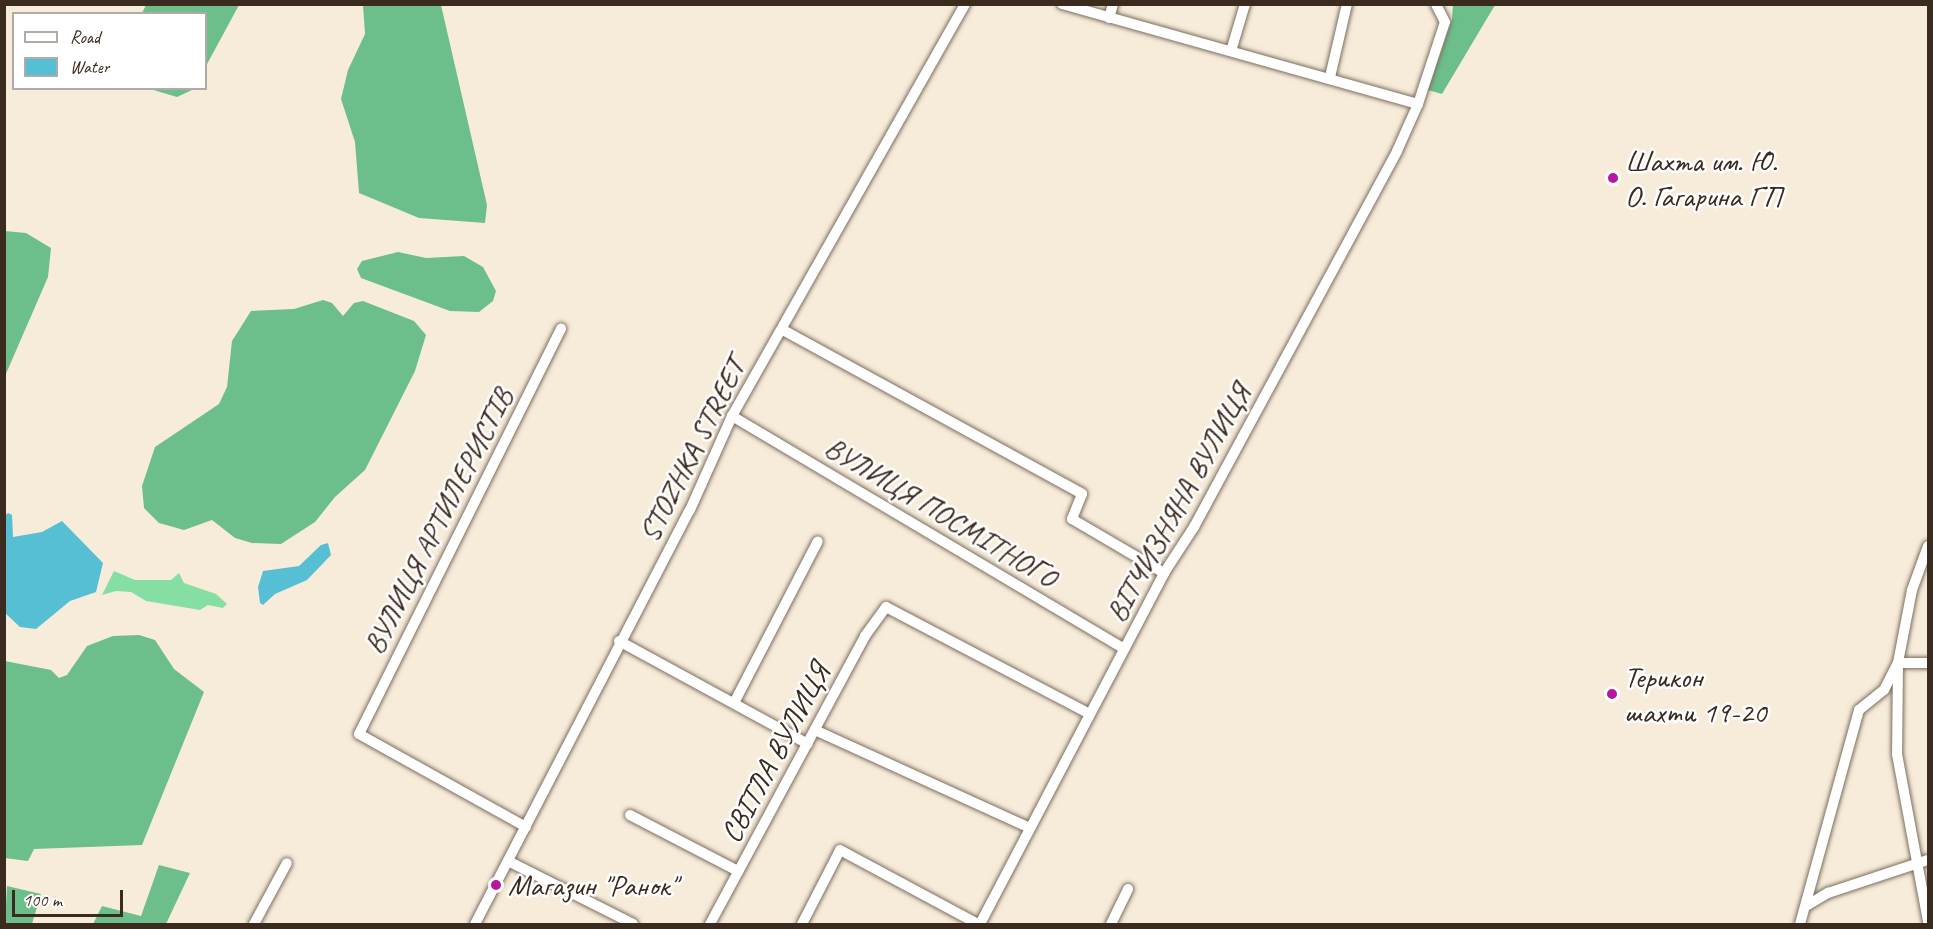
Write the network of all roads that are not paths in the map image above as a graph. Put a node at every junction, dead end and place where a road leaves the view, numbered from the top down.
1 (965, 4) edge
2 (1062, 4) edge
3 (1113, 4) edge
4 (1245, 4) edge
5 (1436, 4) edge
6 (1351, 7) edge
7 (1109, 18) junction
8 (1231, 51) junction
9 (1330, 77) junction
10 (1418, 104) junction
11 (561, 329) dead end
12 (783, 330) junction
13 (732, 416) junction
14 (818, 541) dead end
15 (1929, 546) edge
16 (1164, 573) junction
17 (619, 641) junction
18 (1124, 649) junction
19 (1898, 663) junction
20 (1929, 663) edge
21 (734, 703) junction
22 (1090, 714) junction
23 (815, 730) junction
24 (808, 744) junction
25 (630, 815) dead end
26 (526, 827) junction
27 (1030, 828) junction
28 (508, 861) junction
29 (1923, 862) edge
30 (286, 863) dead end
31 (738, 871) junction
32 (1128, 890) dead end
33 (1806, 906) junction
34 (1929, 922) edge
35 (254, 924) edge
36 (475, 924) edge
37 (633, 924) edge
38 (710, 924) edge
39 (802, 924) edge
40 (979, 924) edge
41 (1112, 924) edge
42 (1800, 924) edge

1 - 12 street, STOZHKA STREET
2 - 7 street
3 - 7 street
4 - 8 street
5 - 10 street, ВІТЧИЗНЯНА ВУЛИЦЯ
6 - 9 street
7 - 8 street
8 - 9 street
9 - 10 street
10 - 16 street, ВІТЧИЗНЯНА ВУЛИЦЯ
11 - 26 street, ВУЛИЦЯ АРТИЛЕРИСТІВ
12 - 13 street, STOZHKA STREET
12 - 16 street
13 - 17 street, STOZHKA STREET
13 - 18 street, ВУЛИЦЯ ПОСМІТНОГО
14 - 21 street
15 - 19 street
16 - 18 street, ВІТЧИЗНЯНА ВУЛИЦЯ
17 - 21 street
17 - 26 street, STOZHKA STREET
18 - 22 street, ВІТЧИЗНЯНА ВУЛИЦЯ
19 - 20 street
19 - 29 street
19 - 33 street
21 - 24 street
22 - 23 street, СВІТЛА ВУЛИЦЯ
22 - 27 street, ВІТЧИЗНЯНА ВУЛИЦЯ
23 - 24 street, СВІТЛА ВУЛИЦЯ
23 - 27 street
24 - 31 street, СВІТЛА ВУЛИЦЯ
25 - 31 street
26 - 28 street, STOZHKA STREET
27 - 40 street, ВІТЧИЗНЯНА ВУЛИЦЯ
28 - 36 street, STOZHKA STREET
28 - 37 street
29 - 33 street
29 - 34 street
30 - 35 street
31 - 38 street, СВІТЛА ВУЛИЦЯ
32 - 41 street
33 - 42 street
39 - 40 street

